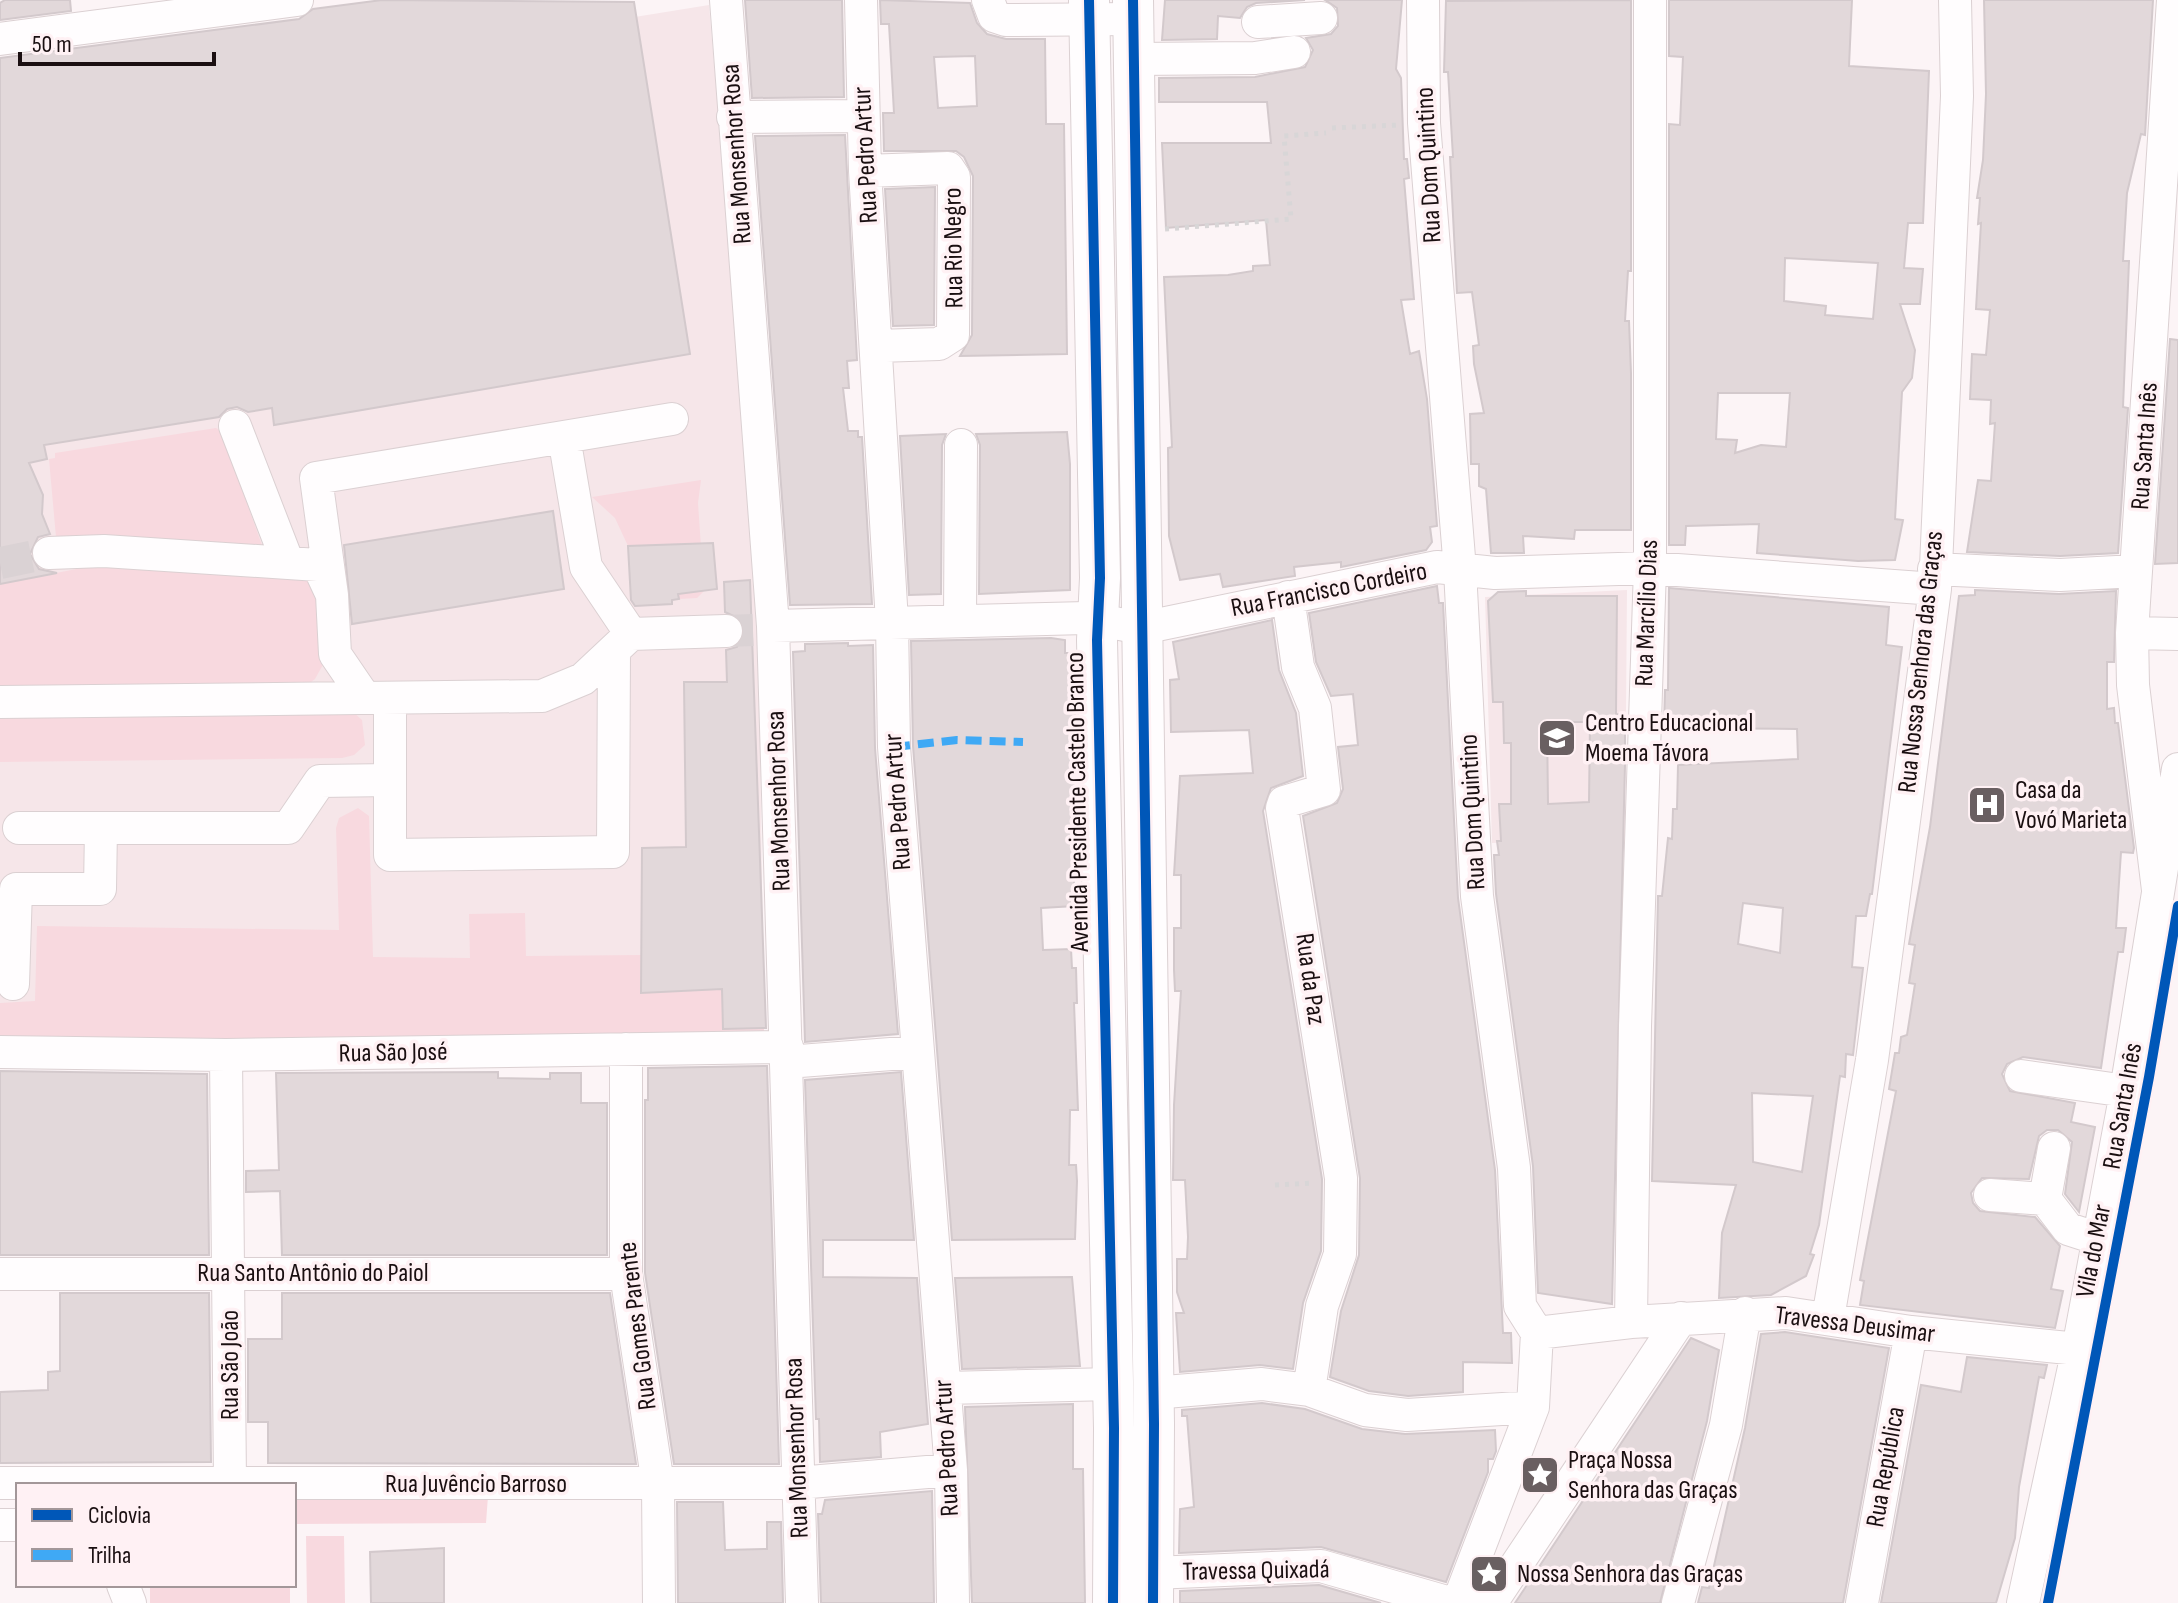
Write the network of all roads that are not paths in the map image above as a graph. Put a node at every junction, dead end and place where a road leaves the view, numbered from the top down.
1 (297, 0) edge
2 (726, 0) edge
3 (861, 0) edge
4 (988, 0) edge
5 (1423, 0) edge
6 (1650, 0) edge
7 (1955, 0) edge
8 (2173, 0) edge
9 (261, 3) edge
10 (156, 9) edge
11 (1089, 10) edge
12 (1133, 10) edge
13 (1258, 11) edge
14 (1321, 18) dead end
15 (1, 32) edge
16 (1294, 52) dead end
17 (1255, 58) junction
18 (1134, 59) junction
19 (863, 116) junction
20 (733, 117) junction
21 (865, 171) junction
22 (2170, 177) edge
23 (878, 346) junction
24 (672, 419) dead end
25 (235, 426) dead end
26 (564, 437) junction
27 (961, 445) dead end
28 (49, 553) tunnel mouth
29 (288, 563) junction
30 (1650, 568) junction
31 (1460, 570) junction
32 (2136, 571) junction
33 (1935, 579) junction
34 (332, 595) junction
35 (1288, 597) junction
36 (1097, 618) junction
37 (960, 619) junction
38 (892, 622) junction
39 (1142, 628) junction
40 (756, 629) junction
41 (2132, 633) junction
42 (2178, 634) edge
43 (623, 642) junction
44 (378, 698) junction
45 (0, 702) edge
46 (2178, 769) edge
47 (390, 780) junction
48 (19, 828) dead end
49 (101, 828) junction
50 (2158, 890) junction
51 (13, 984) dead end
52 (626, 1049) junction
53 (0, 1052) edge
54 (917, 1052) junction
55 (787, 1054) junction
56 (226, 1055) junction
57 (2021, 1076) dead end
58 (2126, 1091) junction
59 (2054, 1148) dead end
60 (1990, 1195) dead end
61 (2045, 1199) junction
62 (2099, 1239) junction
63 (1151, 1270) junction
64 (1109, 1272) junction
65 (230, 1273) junction
66 (0, 1274) edge
67 (626, 1274) junction
68 (1745, 1313) junction
69 (1681, 1318) junction
70 (1828, 1318) junction
71 (1631, 1322) junction
72 (1911, 1332) junction
73 (1537, 1333) junction
74 (2078, 1349) junction
75 (1113, 1384) junction
76 (945, 1388) junction
77 (1309, 1390) junction
78 (1153, 1393) junction
79 (1533, 1407) junction
80 (951, 1470) junction
81 (0, 1483) edge
82 (230, 1483) joint
83 (296, 1483) edge
84 (798, 1483) junction
85 (658, 1484) junction
86 (1153, 1588) edge
87 (659, 1603) edge
88 (802, 1603) edge
89 (953, 1603) edge
90 (1113, 1603) edge
91 (1450, 1603) edge
92 (1458, 1603) edge
93 (1491, 1603) edge
94 (1678, 1603) edge
95 (1862, 1603) edge
96 (2023, 1603) edge

1 - 9 street
2 - 20 street, Rua Monsenhor Rosa
3 - 19 street, Rua Pedro Artur
4 - 11 street
5 - 31 street, Rua Dom Quintino
6 - 30 street, Rua Marcílio Dias
7 - 33 street, Rua Nossa Senhora das Graças
8 - 22 street, Rua Santa Inês
9 - 10 street
10 - 15 street
11 - 12 street
11 - 36 main road, Avenida Presidente Castelo Branco
12 - 18 main road
13 - 14 street
13 - 17 street
16 - 17 street
17 - 18 street
18 - 39 main road
19 - 20 street
19 - 21 street, Rua Pedro Artur
20 - 40 street, Rua Monsenhor Rosa
21 - 23 street, Rua Pedro Artur
21 - 23 street, Rua Rio Negro
22 - 32 street, Rua Santa Inês
23 - 38 street, Rua Pedro Artur
24 - 26 street
25 - 29 street
26 - 34 street
26 - 43 street
27 - 37 street
28 - 29 street
29 - 34 street
30 - 31 street, Rua Francisco Cordeiro
30 - 33 street, Rua Francisco Cordeiro
30 - 71 street, Rua Marcílio Dias
31 - 35 street, Rua Francisco Cordeiro
31 - 73 street, Rua Dom Quintino
32 - 33 street, Rua Francisco Cordeiro
32 - 41 street, Rua Santa Inês
33 - 70 street, Rua Nossa Senhora das Graças
34 - 44 street
35 - 39 street, Rua Francisco Cordeiro
35 - 77 street, Rua da Paz
36 - 37 street, Rua Francisco Cordeiro
36 - 39 street, Rua Francisco Cordeiro
36 - 64 main road, Avenida Presidente Castelo Branco
37 - 38 street, Rua Francisco Cordeiro
38 - 40 street, Rua Francisco Cordeiro
38 - 54 street, Rua Pedro Artur
39 - 63 main road
40 - 43 street, Rua Francisco Cordeiro
40 - 55 street, Rua Monsenhor Rosa
41 - 42 street
41 - 50 street, Rua Santa Inês
43 - 44 street
43 - 47 street
44 - 45 street
44 - 47 street
46 - 50 street, Rua Santa Inês
47 - 49 street
48 - 49 street
49 - 51 street
50 - 58 street, Rua Santa Inês
52 - 55 street, Rua São José
52 - 56 street, Rua São José
52 - 67 street, Rua Gomes Parente
53 - 56 street, Rua São José
54 - 55 street, Rua São José
54 - 76 street, Rua Pedro Artur
55 - 84 street, Rua Monsenhor Rosa
56 - 65 street, Rua São João
57 - 58 street
58 - 62 street, Rua Santa Inês
59 - 61 street
60 - 61 street
61 - 62 street
62 - 74 street, Rua Santa Inês
63 - 64 main road
63 - 78 main road
64 - 75 main road, Avenida Presidente Castelo Branco
65 - 66 street, Rua Santo Antônio do Paiol
65 - 67 street, Rua Santo Antônio do Paiol
65 - 82 street, Rua São João
67 - 85 street, Rua Gomes Parente
68 - 69 street, Travessa Deusimar
68 - 70 street, Travessa Deusimar
68 - 94 street
69 - 71 street, Travessa Deusimar
69 - 93 street
70 - 72 street, Travessa Deusimar
71 - 73 street, Travessa Deusimar
72 - 74 street, Travessa Deusimar
72 - 95 street, Rua República
73 - 79 street, Rua Dom Quintino
74 - 96 street, Rua Santa Inês
75 - 76 street
75 - 90 main road, Avenida Presidente Castelo Branco
76 - 80 street, Rua Pedro Artur
77 - 78 street
77 - 79 street
78 - 86 main road
79 - 92 street, Rua Dom Quintino
80 - 84 street, Rua Juvêncio Barroso
80 - 89 street, Rua Pedro Artur
81 - 82 street, Rua Juvêncio Barroso
83 - 85 street, Rua Juvêncio Barroso
84 - 85 street, Rua Juvêncio Barroso
84 - 88 street, Rua Monsenhor Rosa
85 - 87 street, Rua Gomes Parente
86 - 91 street, Travessa Quixadá

